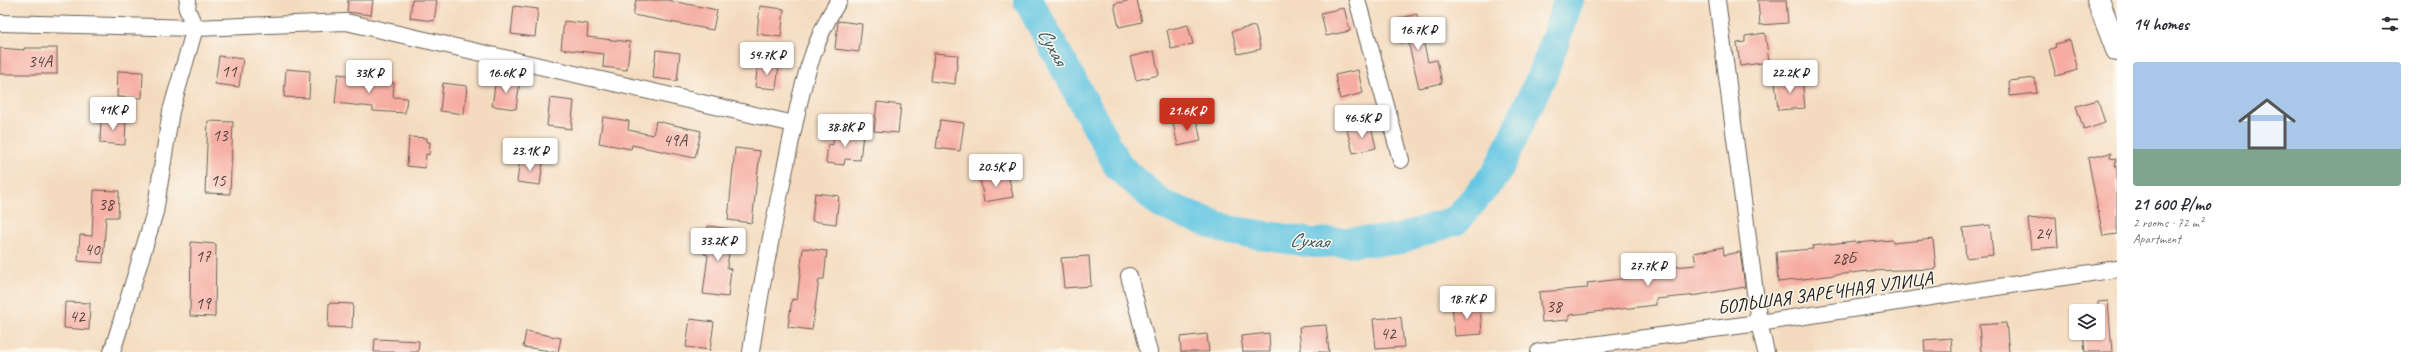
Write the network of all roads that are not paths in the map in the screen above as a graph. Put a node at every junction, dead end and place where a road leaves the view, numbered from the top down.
1 (188, 0) edge
2 (839, 0) edge
3 (1357, 0) edge
4 (1717, 0) edge
5 (2098, 0) edge
6 (0, 23) edge
7 (195, 28) junction
8 (2117, 50) edge
9 (794, 124) junction
10 (1401, 160) dead end
11 (2117, 269) edge
12 (1129, 276) dead end
13 (1759, 323) junction
14 (112, 352) edge
15 (751, 352) edge
16 (1149, 352) edge
17 (1539, 352) edge
18 (1766, 352) edge

1 - 7 street
2 - 9 street
3 - 10 street
4 - 13 street
5 - 8 main road
6 - 7 street
7 - 9 street
7 - 14 street
9 - 15 street
11 - 13 street, БОЛЬШАЯ ЗАРЕЧНАЯ УЛИЦА
12 - 16 street
13 - 17 street, БОЛЬШАЯ ЗАРЕЧНАЯ УЛИЦА
13 - 18 street

